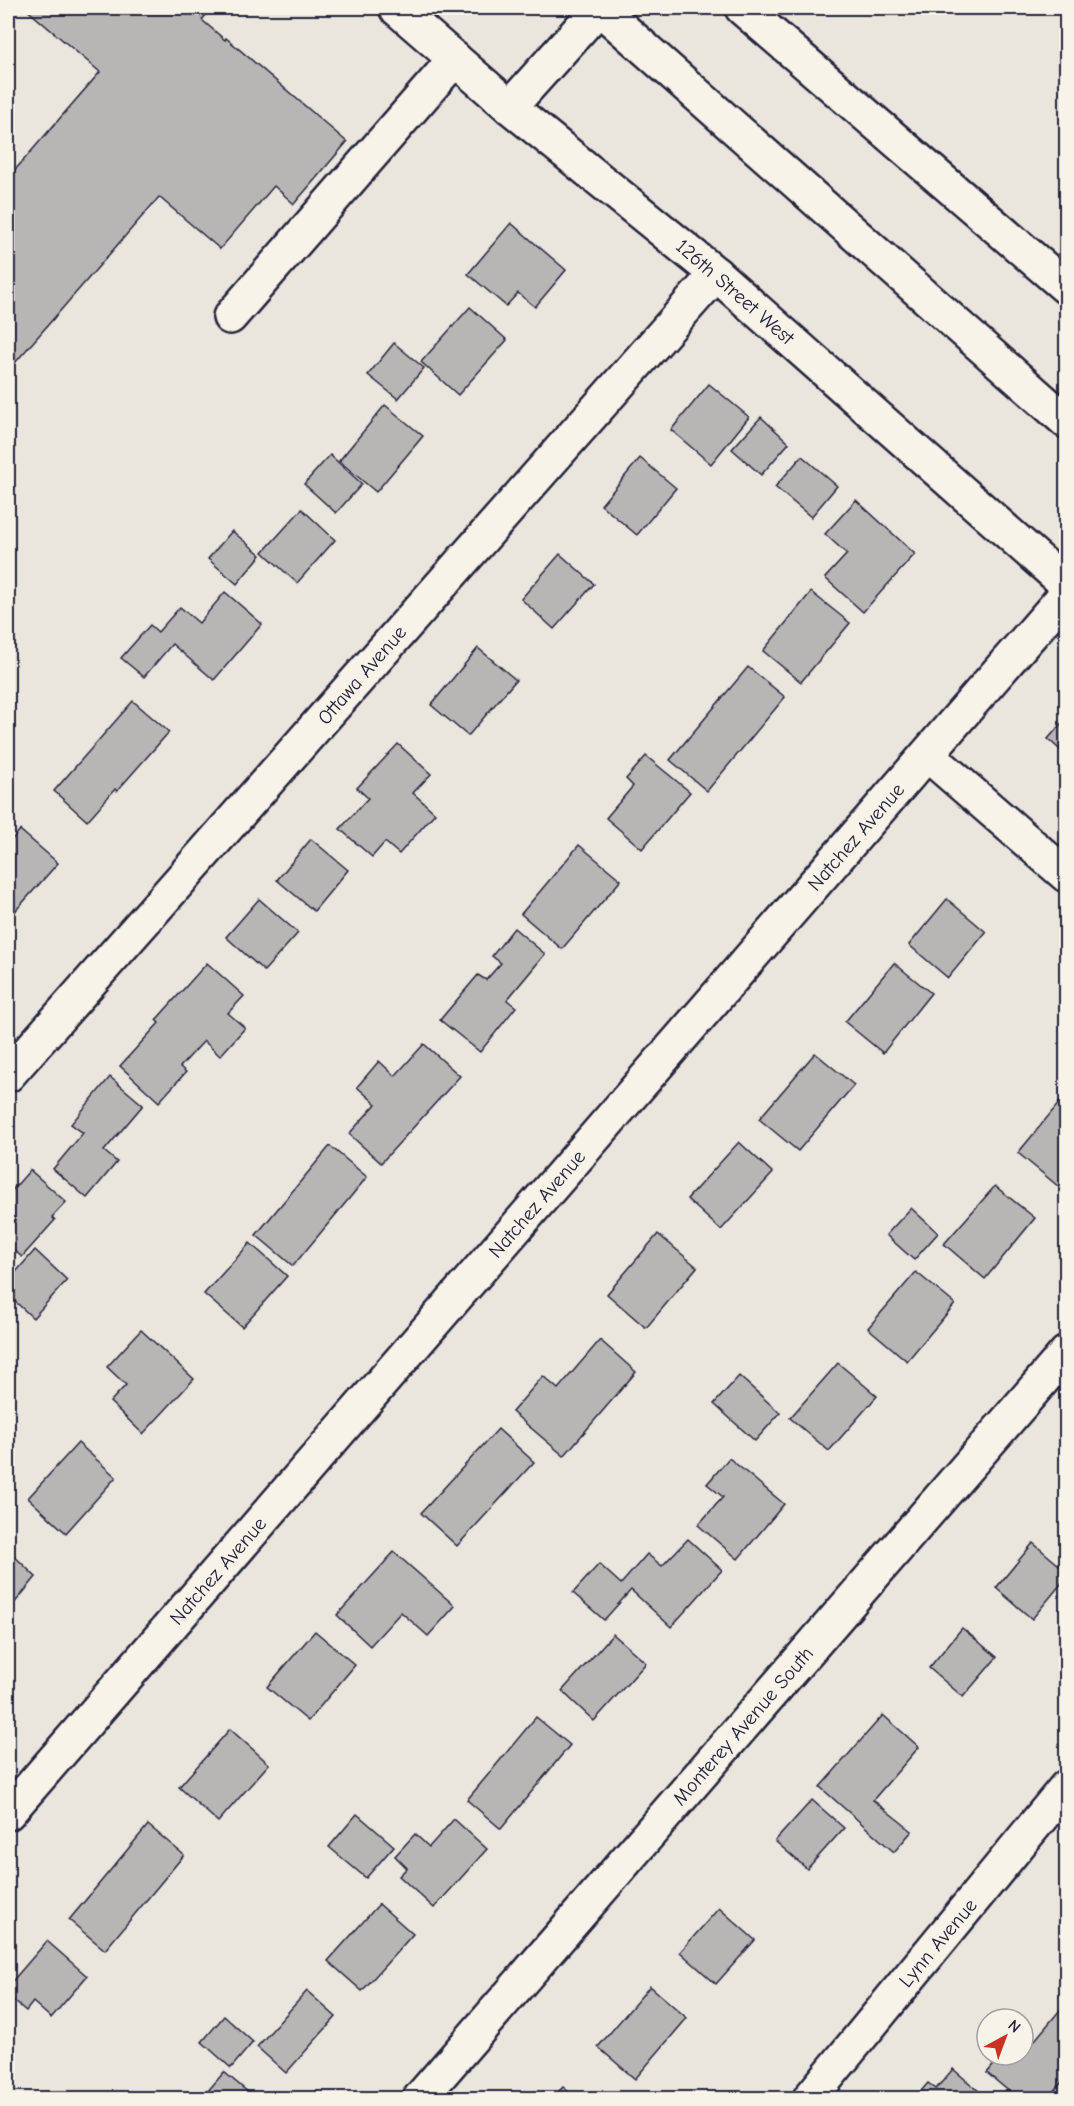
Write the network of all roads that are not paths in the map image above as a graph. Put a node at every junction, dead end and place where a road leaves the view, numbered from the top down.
1 (396, 8) edge
2 (599, 8) edge
3 (742, 8) edge
4 (455, 59) junction
5 (510, 107) junction
6 (716, 274) junction
7 (1066, 287) edge
8 (230, 317) dead end
9 (1066, 421) edge
10 (1066, 584) edge
11 (1066, 594) edge
12 (928, 755) junction
13 (1066, 876) edge
14 (8, 1075) edge
15 (1066, 1353) edge
16 (1066, 1787) edge
17 (8, 1813) edge
18 (420, 2098) edge
19 (810, 2098) edge

1 - 4 street, 126th Street West
2 - 5 street
2 - 9 street
3 - 7 street
4 - 5 street, 126th Street West
4 - 8 street
5 - 6 street, 126th Street West
6 - 10 street, 126th Street West
6 - 14 street, Ottawa Avenue
11 - 12 street, Natchez Avenue
12 - 13 street
12 - 17 street, Natchez Avenue
15 - 18 street, Monterey Avenue South
16 - 19 street, Lynn Avenue

